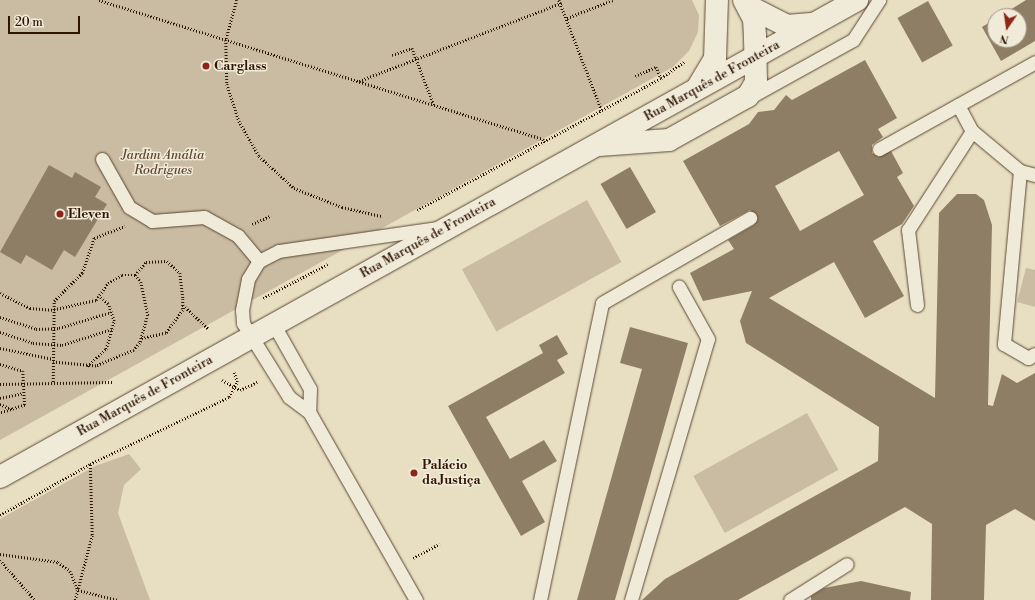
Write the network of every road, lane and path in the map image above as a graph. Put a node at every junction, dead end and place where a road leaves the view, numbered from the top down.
1 (99, 0) edge
2 (237, 0) edge
3 (559, 0) edge
4 (613, 0) edge
5 (717, 0) edge
6 (857, 0) edge
7 (880, 0) edge
8 (746, 3) edge
9 (561, 4) junction
10 (567, 18) junction
11 (817, 21) junction
12 (226, 40) junction
13 (392, 55) dead end
14 (687, 58) dead end
15 (416, 59) junction
16 (755, 59) junction
17 (1035, 62) edge
18 (635, 76) dead end
19 (661, 78) junction
20 (358, 82) junction
21 (696, 89) junction
22 (738, 103) junction
23 (434, 105) junction
24 (958, 105) junction
25 (602, 111) junction
26 (972, 131) junction
27 (545, 143) junction
28 (879, 149) dead end
29 (587, 150) junction
30 (102, 158) dead end
31 (1020, 171) junction
32 (1035, 175) edge
33 (137, 213) junction
34 (410, 213) dead end
35 (270, 216) dead end
36 (467, 216) junction
37 (386, 217) dead end
38 (750, 218) dead end
39 (252, 224) dead end
40 (259, 261) junction
41 (334, 261) dead end
42 (135, 274) junction
43 (680, 287) dead end
44 (0, 293) edge
45 (99, 296) junction
46 (257, 302) dead end
47 (183, 305) junction
48 (917, 305) dead end
49 (51, 310) junction
50 (111, 312) junction
51 (0, 318) edge
52 (274, 325) junction
53 (52, 328) junction
54 (112, 329) junction
55 (209, 330) dead end
56 (0, 332) edge
57 (252, 337) junction
58 (141, 339) junction
59 (52, 345) junction
60 (0, 348) edge
61 (1035, 354) edge
62 (53, 360) junction
63 (0, 364) edge
64 (87, 366) junction
65 (222, 379) dead end
66 (262, 380) dead end
67 (53, 382) junction
68 (112, 382) dead end
69 (22, 383) junction
70 (0, 384) edge
71 (23, 393) junction
72 (0, 398) edge
73 (0, 404) edge
74 (12, 409) junction
75 (308, 412) junction
76 (0, 413) edge
77 (0, 477) edge
78 (0, 515) edge
79 (440, 544) dead end
80 (0, 554) edge
81 (0, 560) edge
82 (847, 564) dead end
83 (397, 566) junction
84 (78, 590) junction
85 (35, 600) edge
86 (74, 600) edge
87 (118, 600) edge
88 (416, 600) edge
89 (540, 600) edge
90 (631, 600) edge
91 (790, 600) edge

1 - 12 path
2 - 12 path
3 - 9 path
4 - 10 path
5 - 21 main road
6 - 11 main road, Rua Marquês de Fronteira
7 - 22 lane
8 - 11 main road
8 - 16 main road
9 - 10 path
9 - 15 path
10 - 25 path
11 - 16 main road, Rua Marquês de Fronteira
12 - 20 path
12 - 37 path
13 - 15 path
14 - 19 path
15 - 20 path
15 - 23 path
16 - 21 main road, Rua Marquês de Fronteira
16 - 22 main road
17 - 24 lane
18 - 19 path
19 - 25 path
20 - 23 path
21 - 29 main road, Rua Marquês de Fronteira
22 - 29 main road
23 - 27 path
24 - 26 lane
24 - 28 lane
25 - 27 path
26 - 31 lane
26 - 48 lane
27 - 34 path
29 - 36 main road, Rua Marquês de Fronteira
30 - 33 lane
31 - 32 lane
31 - 61 lane
33 - 40 lane
33 - 49 path
35 - 39 path
36 - 40 lane
36 - 52 main road, Rua Marquês de Fronteira
38 - 89 lane
40 - 57 lane
41 - 46 path
42 - 45 path
42 - 47 path
42 - 58 path
43 - 90 lane
44 - 49 path
45 - 49 path
45 - 50 path
47 - 55 path
47 - 58 path
49 - 53 path
50 - 53 path
50 - 54 path
51 - 53 path
52 - 57 main road, Rua Marquês de Fronteira
52 - 75 lane
53 - 59 path
54 - 59 path
54 - 64 path
56 - 59 path
57 - 75 lane
57 - 77 main road, Rua Marquês de Fronteira
58 - 64 path
59 - 62 path
60 - 62 path
62 - 64 path
62 - 67 path
63 - 69 path
65 - 66 path
67 - 68 path
67 - 69 path
69 - 70 path
69 - 71 path
71 - 72 path
71 - 74 path
73 - 74 path
74 - 76 path
75 - 83 lane
78 - 84 path
79 - 83 path
80 - 84 path
81 - 85 path, bridge
82 - 91 lane
83 - 88 lane
84 - 86 path
84 - 87 path

